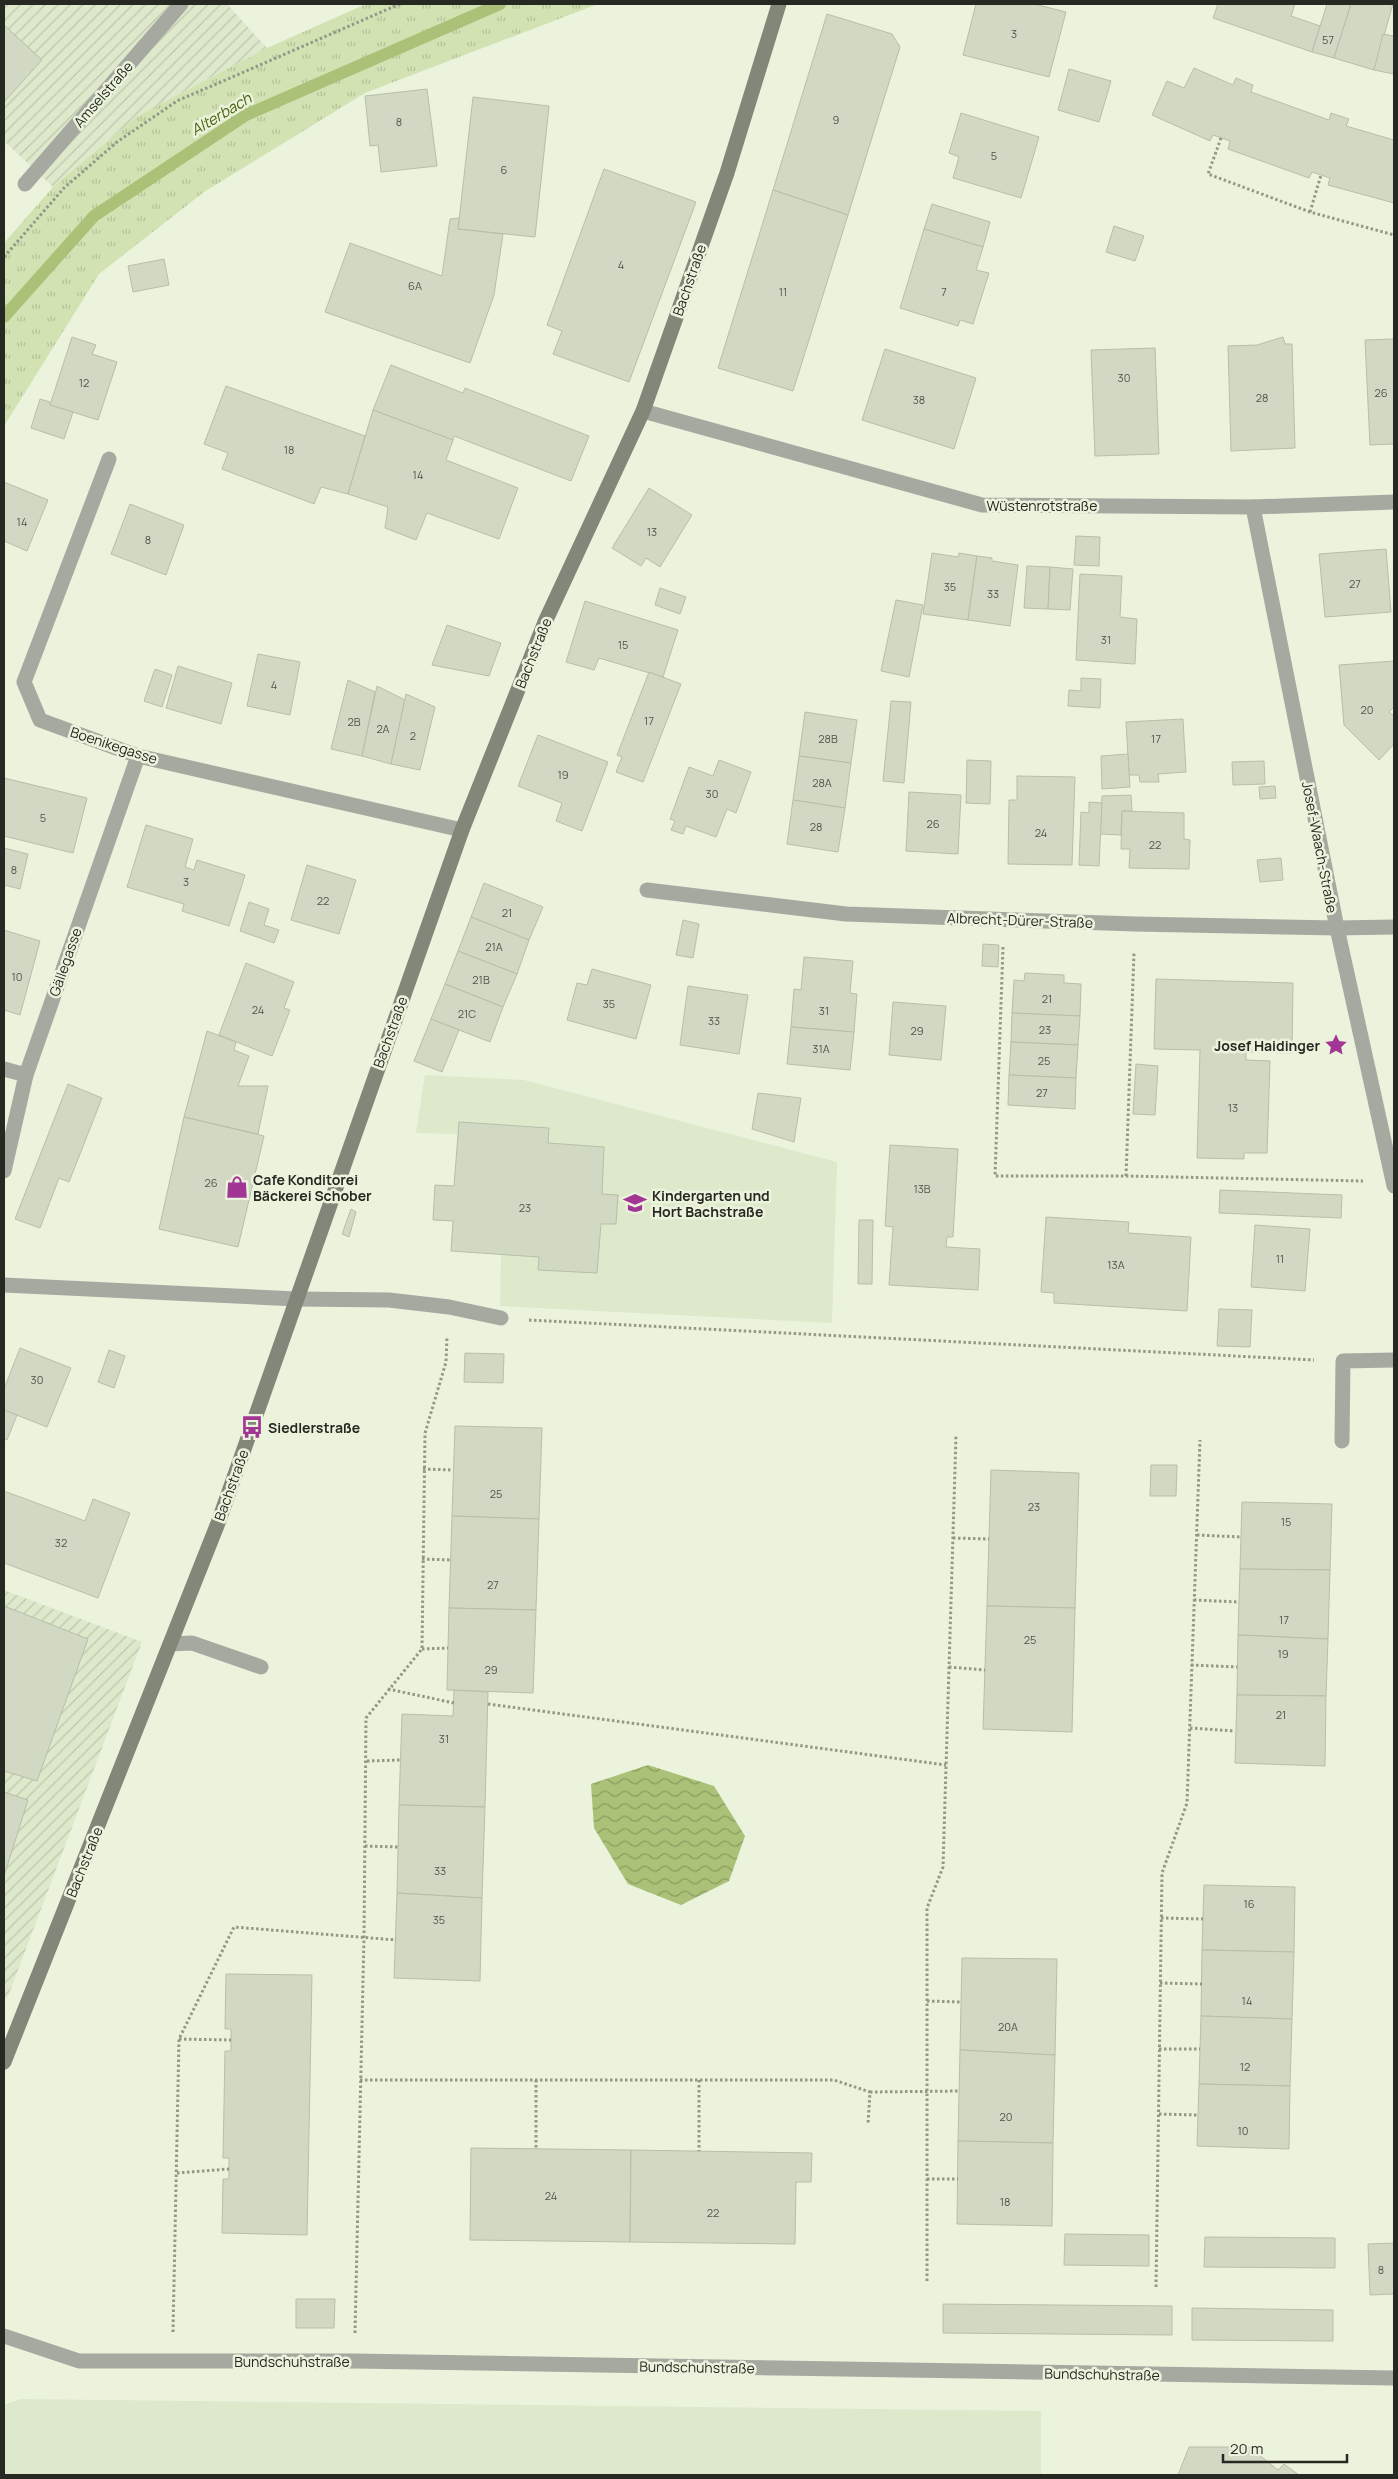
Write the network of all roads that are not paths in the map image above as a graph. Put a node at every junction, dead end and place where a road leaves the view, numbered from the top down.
1 (181, 4) edge
2 (779, 4) edge
3 (24, 184) dead end
4 (643, 411) junction
5 (109, 459) dead end
6 (1394, 502) edge
7 (1253, 507) junction
8 (138, 756) junction
9 (462, 830) junction
10 (647, 890) dead end
11 (1394, 927) edge
12 (1337, 928) junction
13 (4, 1069) edge
14 (26, 1075) junction
15 (4, 1171) edge
16 (1394, 1184) edge
17 (4, 1285) edge
18 (297, 1299) junction
19 (501, 1318) road end
20 (1394, 1360) edge
21 (1342, 1441) dead end
22 (170, 1644) junction
23 (261, 1667) dead end
24 (4, 2062) edge
25 (4, 2336) edge
26 (1394, 2378) edge

1 - 3 street, Amselstraße
2 - 4 street, Bachstraße
4 - 7 street, Wüstenrotstraße
4 - 9 street, Bachstraße
5 - 8 street, Boenikegasse
6 - 7 street, Wüstenrotstraße
7 - 12 street, Josef-Waach-Straße
8 - 9 street, Boenikegasse
8 - 14 street, Gällegasse
9 - 18 street, Bachstraße
10 - 12 street, Albrecht-Dürer-Straße
11 - 12 street, Albrecht-Dürer-Straße
12 - 16 street, Josef-Waach-Straße
13 - 14 street
14 - 15 street, Gällegasse
17 - 18 street
18 - 19 street
18 - 22 street, Bachstraße
20 - 21 street
22 - 23 street
22 - 24 street, Bachstraße
25 - 26 street, Bundschuhstraße

